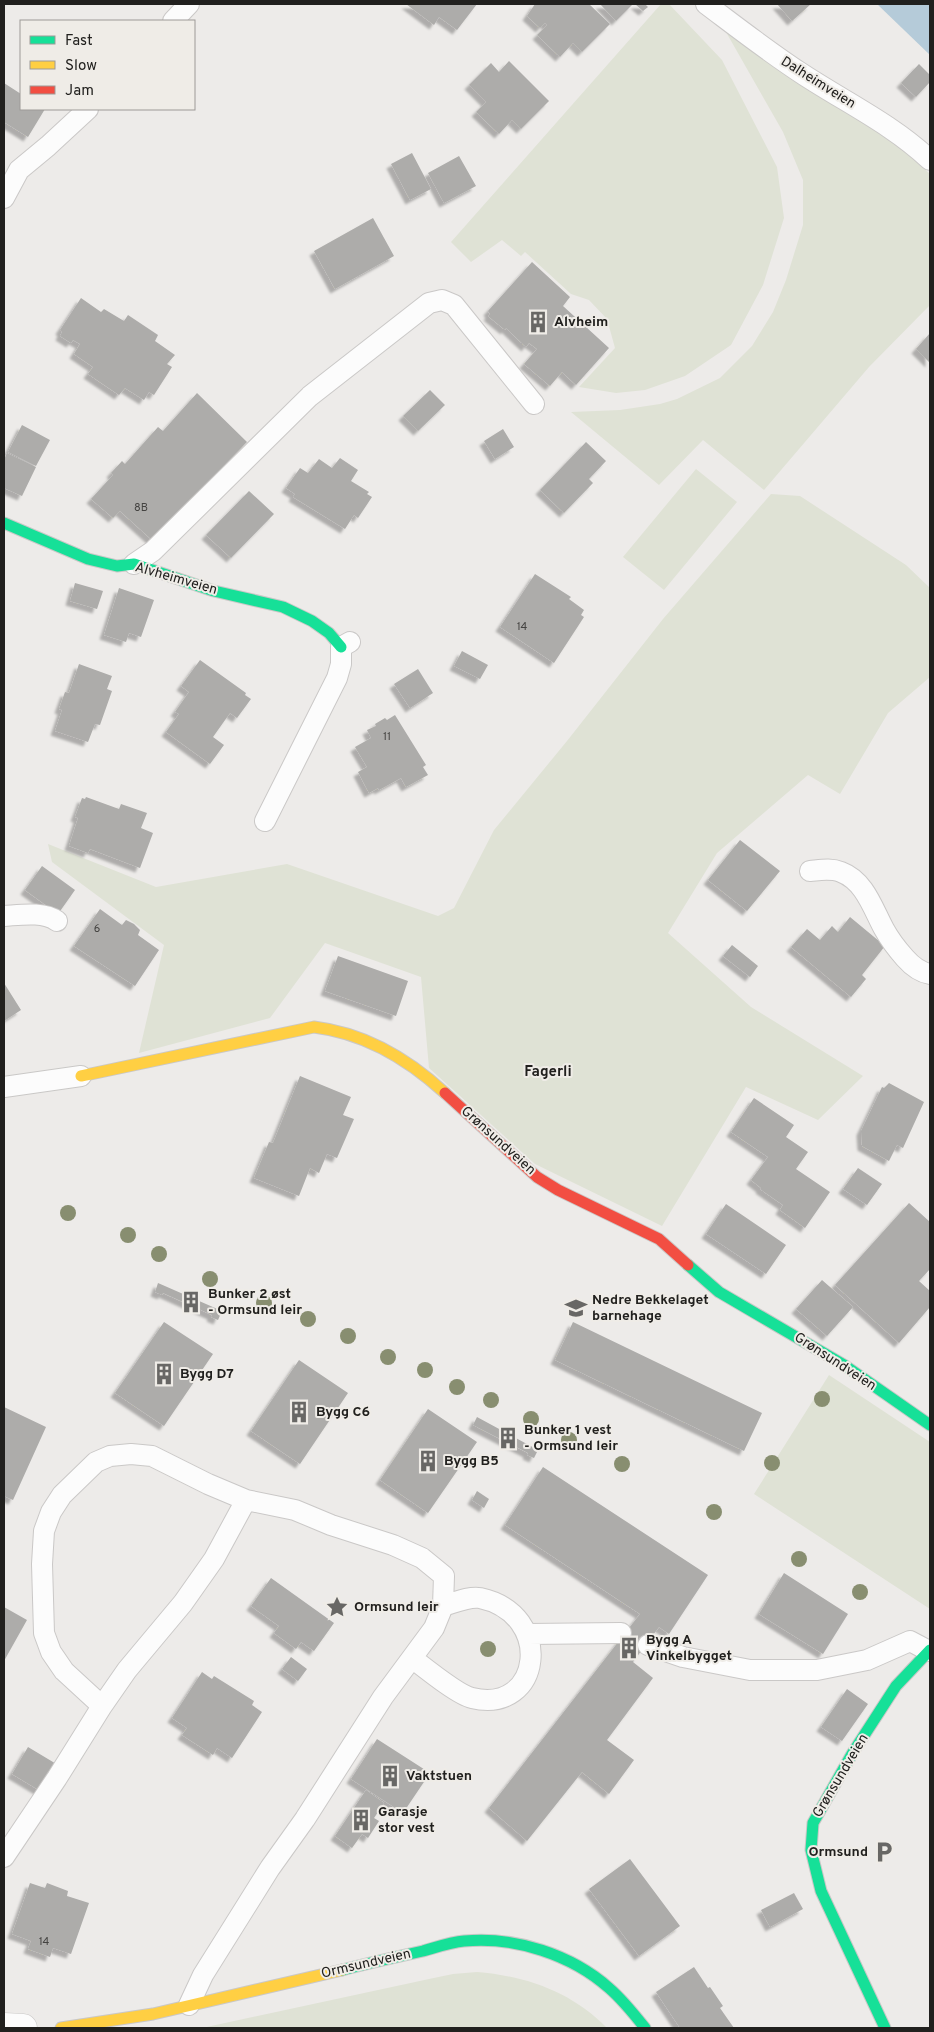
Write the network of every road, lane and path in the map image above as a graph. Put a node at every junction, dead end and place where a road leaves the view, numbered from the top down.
1 (189, 4) edge
2 (706, 4) edge
3 (174, 20) edge
4 (87, 110) edge
5 (930, 160) edge
6 (4, 198) edge
7 (534, 404) dead end
8 (4, 522) edge
9 (134, 564) junction
10 (346, 644) joint
11 (265, 821) dead end
12 (810, 871) dead end
13 (4, 916) edge
14 (57, 921) dead end
15 (930, 974) edge
16 (81, 1076) joint
17 (4, 1087) edge
18 (930, 1425) edge
19 (246, 1500) junction
20 (443, 1606) junction
21 (620, 1633) dead end
22 (528, 1634) junction
23 (648, 1645) dead end
24 (930, 1650) edge
25 (412, 1658) junction
26 (102, 1706) junction
27 (4, 1857) edge
28 (189, 2005) junction
29 (4, 2027) edge
30 (23, 2028) edge
31 (61, 2028) edge
32 (645, 2028) edge
33 (885, 2028) edge

1 - 3 lane
2 - 5 lane, Dalheimveien
4 - 6 lane
7 - 9 lane
8 - 9 street, Alvheimveien
9 - 10 street, Alvheimveien
10 - 11 lane
12 - 15 lane
13 - 14 lane
16 - 17 lane
16 - 18 street, Grønsundveien
19 - 20 lane
19 - 26 lane
19 - 26 lane
20 - 22 lane
20 - 25 lane
21 - 22 lane
22 - 25 lane
23 - 24 lane
24 - 33 street, Grønsundveien
25 - 28 lane
26 - 27 lane
28 - 31 street, Ormsundveien
28 - 32 street, Ormsundveien
29 - 30 street

